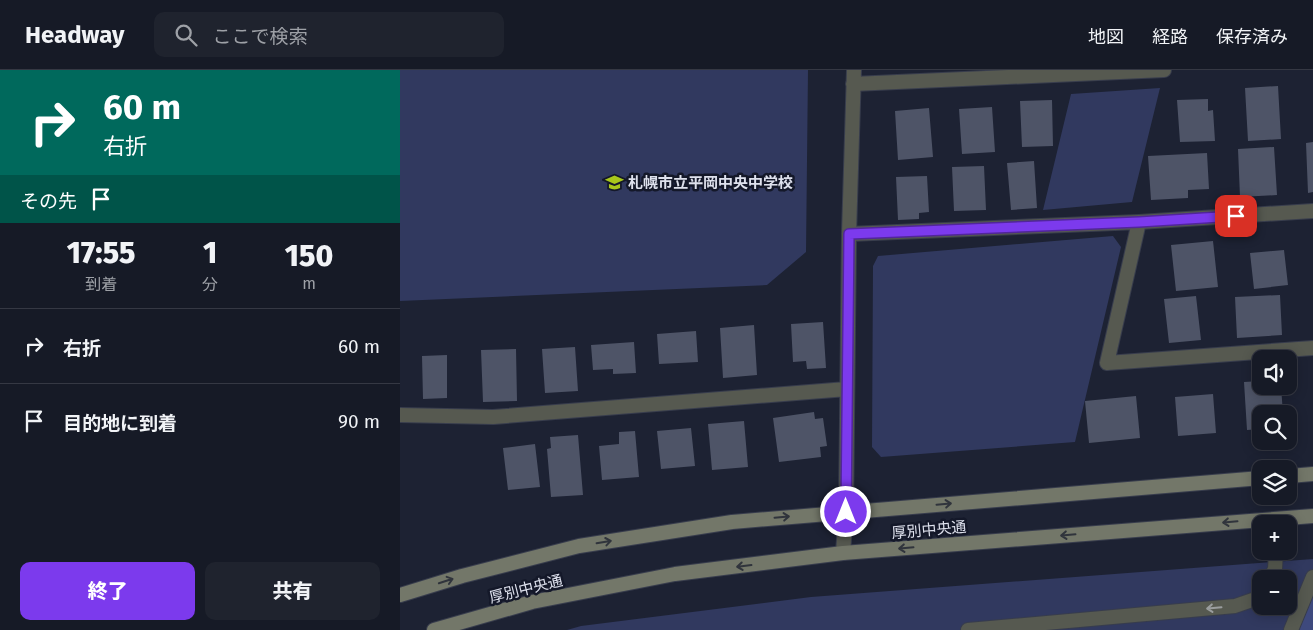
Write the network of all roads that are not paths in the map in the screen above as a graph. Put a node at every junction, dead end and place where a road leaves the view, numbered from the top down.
1 (1164, 70) edge
2 (854, 77) edge
3 (1313, 211) edge
4 (1139, 222) junction
5 (849, 234) junction
6 (1313, 348) edge
7 (847, 389) junction
8 (400, 415) edge
9 (1313, 474) edge
10 (1297, 475) edge
11 (1252, 479) edge
12 (846, 512) junction
13 (1313, 516) edge
14 (1297, 518) edge
15 (1252, 523) edge
16 (844, 553) junction
17 (1313, 577) edge
18 (400, 596) edge
19 (1252, 600) edge
20 (1042, 627) edge
21 (434, 630) edge
22 (968, 630) edge
23 (1291, 630) edge

1 - 2 street
2 - 5 street
3 - 4 street
4 - 5 street
4 - 6 street
5 - 7 street
7 - 8 street
7 - 12 street
9 - 10 main road
12 -> 11 main road, 厚別中央通
12 - 16 street
18 -> 12 main road, 厚別中央通
13 - 14 main road, 厚別中央通
15 -> 16 main road, 厚別中央通
16 -> 21 main road, 厚別中央通
17 - 23 street
19 -> 20 street
20 - 22 street

